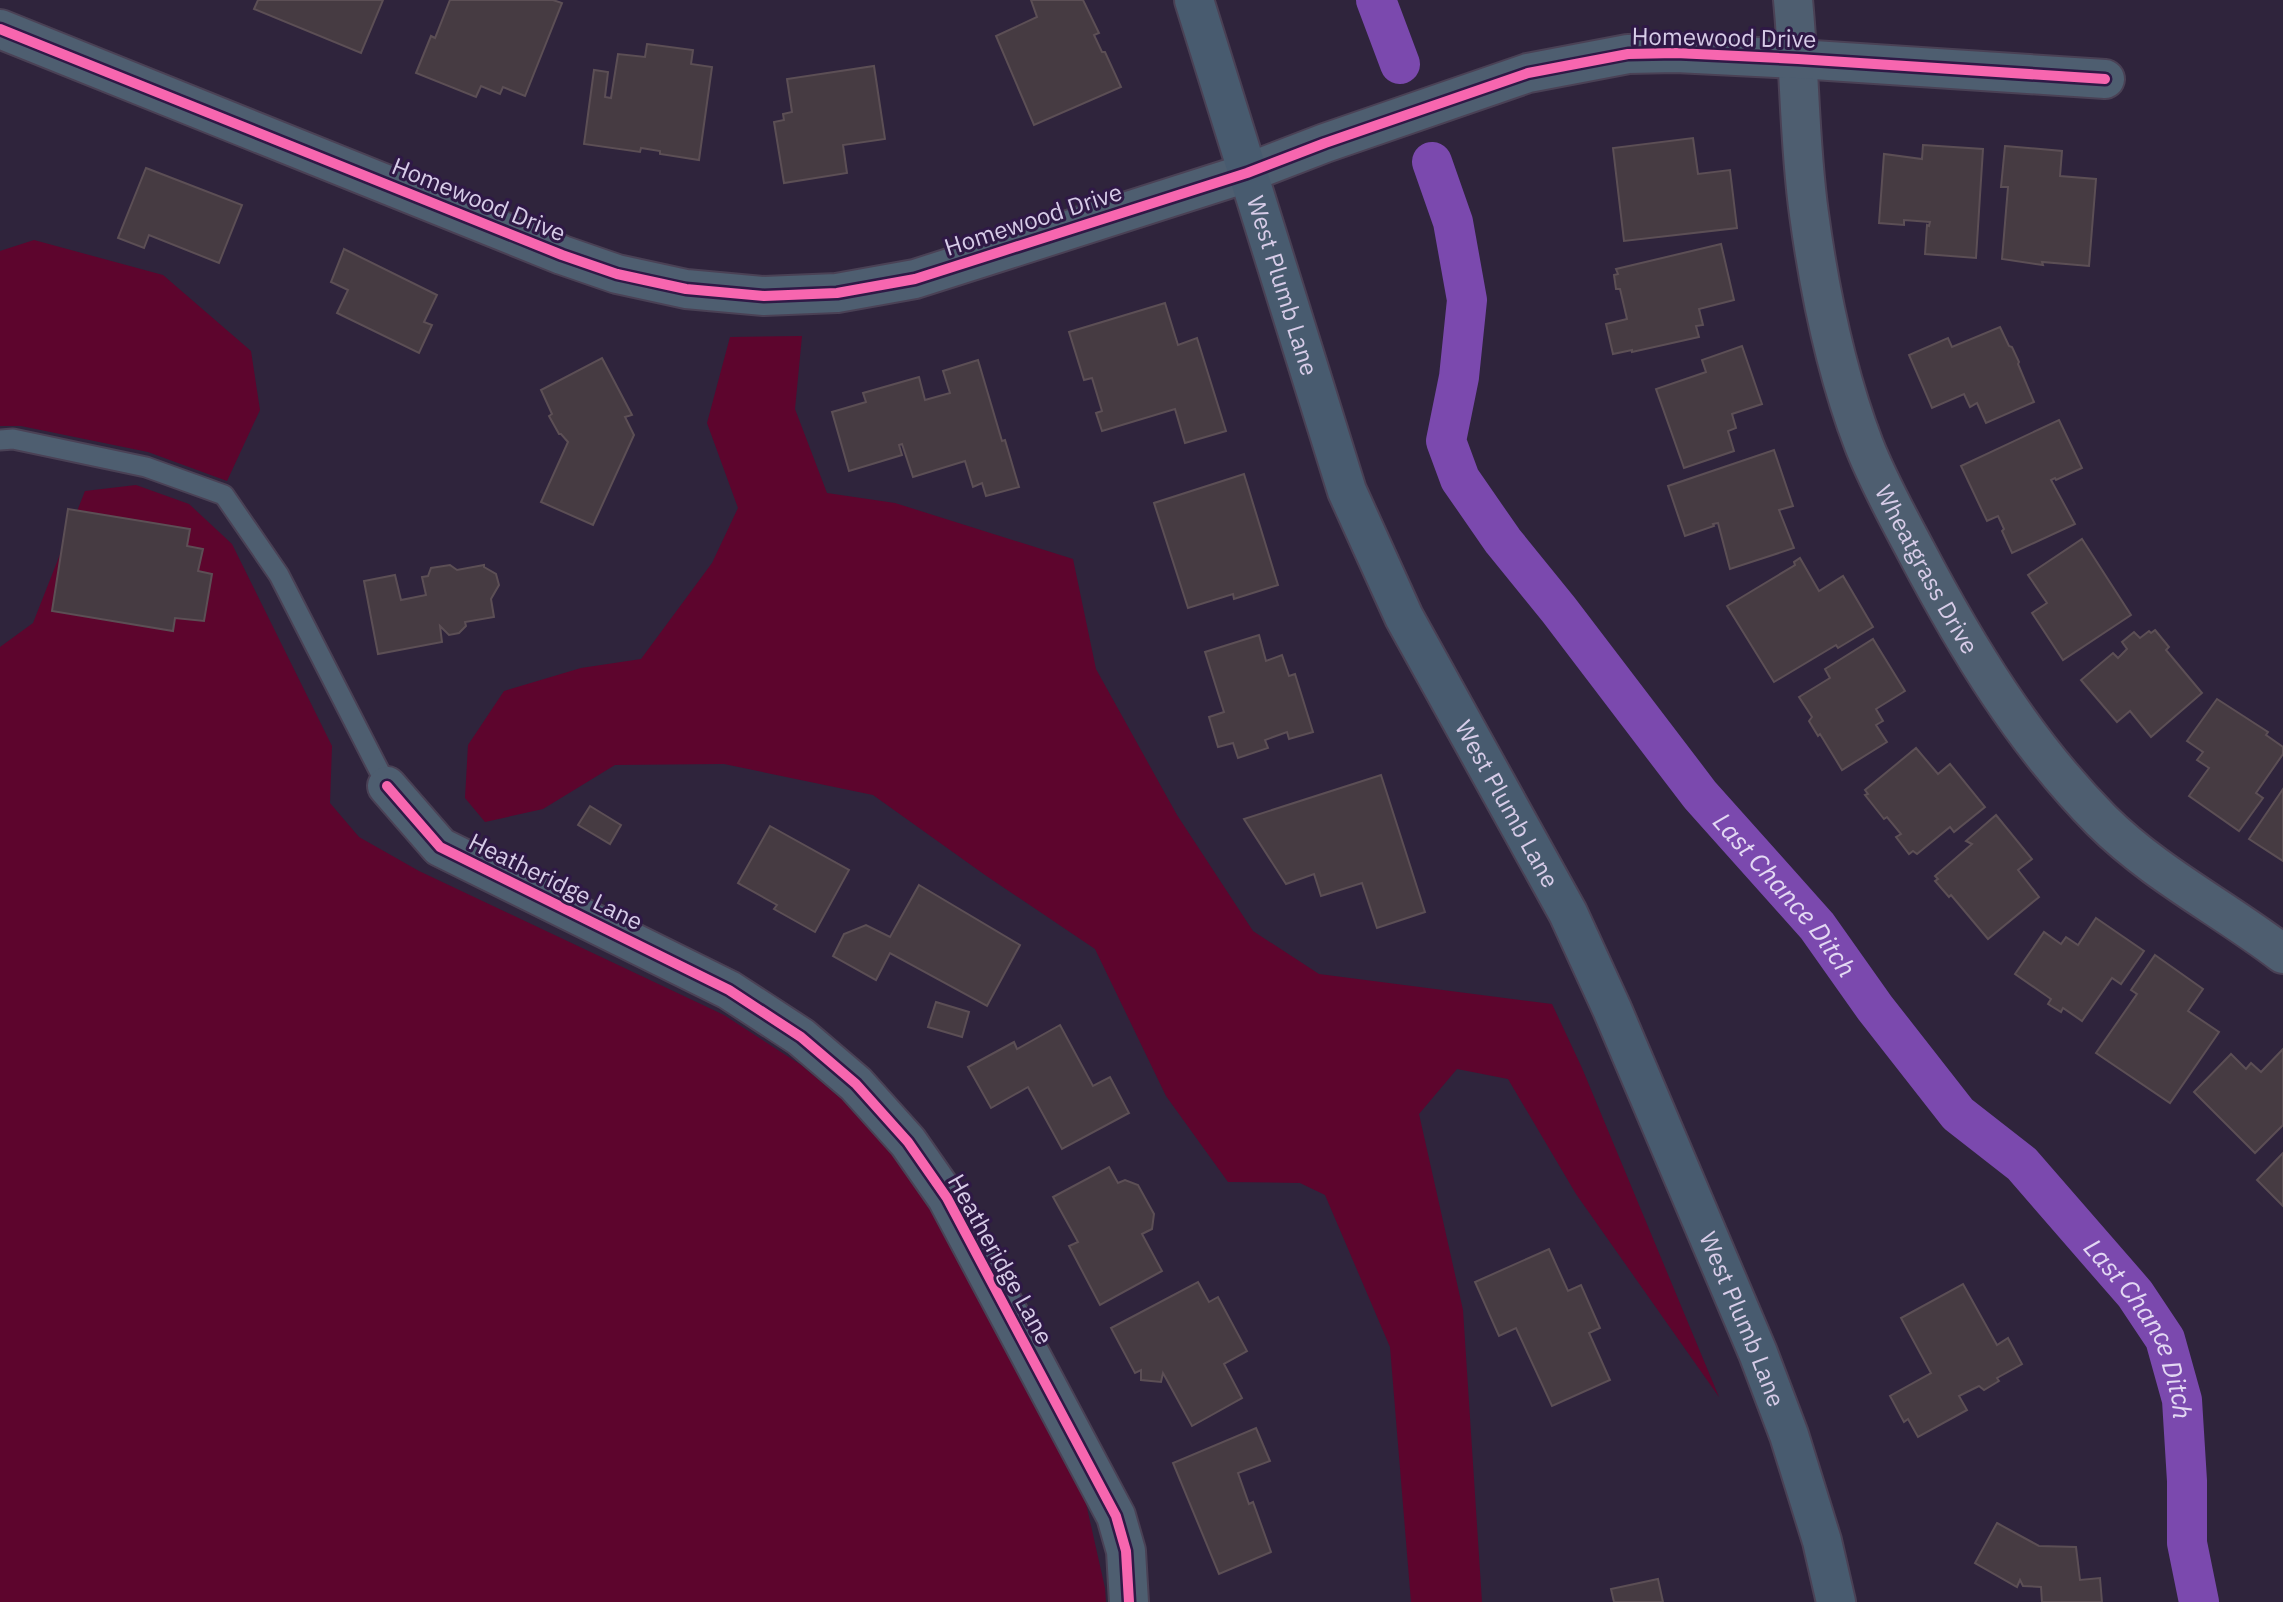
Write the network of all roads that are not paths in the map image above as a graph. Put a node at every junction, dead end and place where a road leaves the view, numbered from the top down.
1 (1194, 0) edge
2 (1793, 0) edge
3 (0, 29) edge
4 (1798, 58) junction
5 (2105, 79) dead end
6 (1247, 173) junction
7 (0, 440) edge
8 (387, 786) joint
9 (2283, 954) edge
10 (1129, 1602) edge
11 (1836, 1602) edge

1 - 6 main road, West Plumb Lane
2 - 4 street, Wheatgrass Drive
3 - 6 street, Homewood Drive
4 - 5 street, Homewood Drive
4 - 6 street, Homewood Drive
4 - 9 street, Wheatgrass Drive
6 - 11 main road, West Plumb Lane
7 - 8 lane
8 - 10 street, Heatheridge Lane

